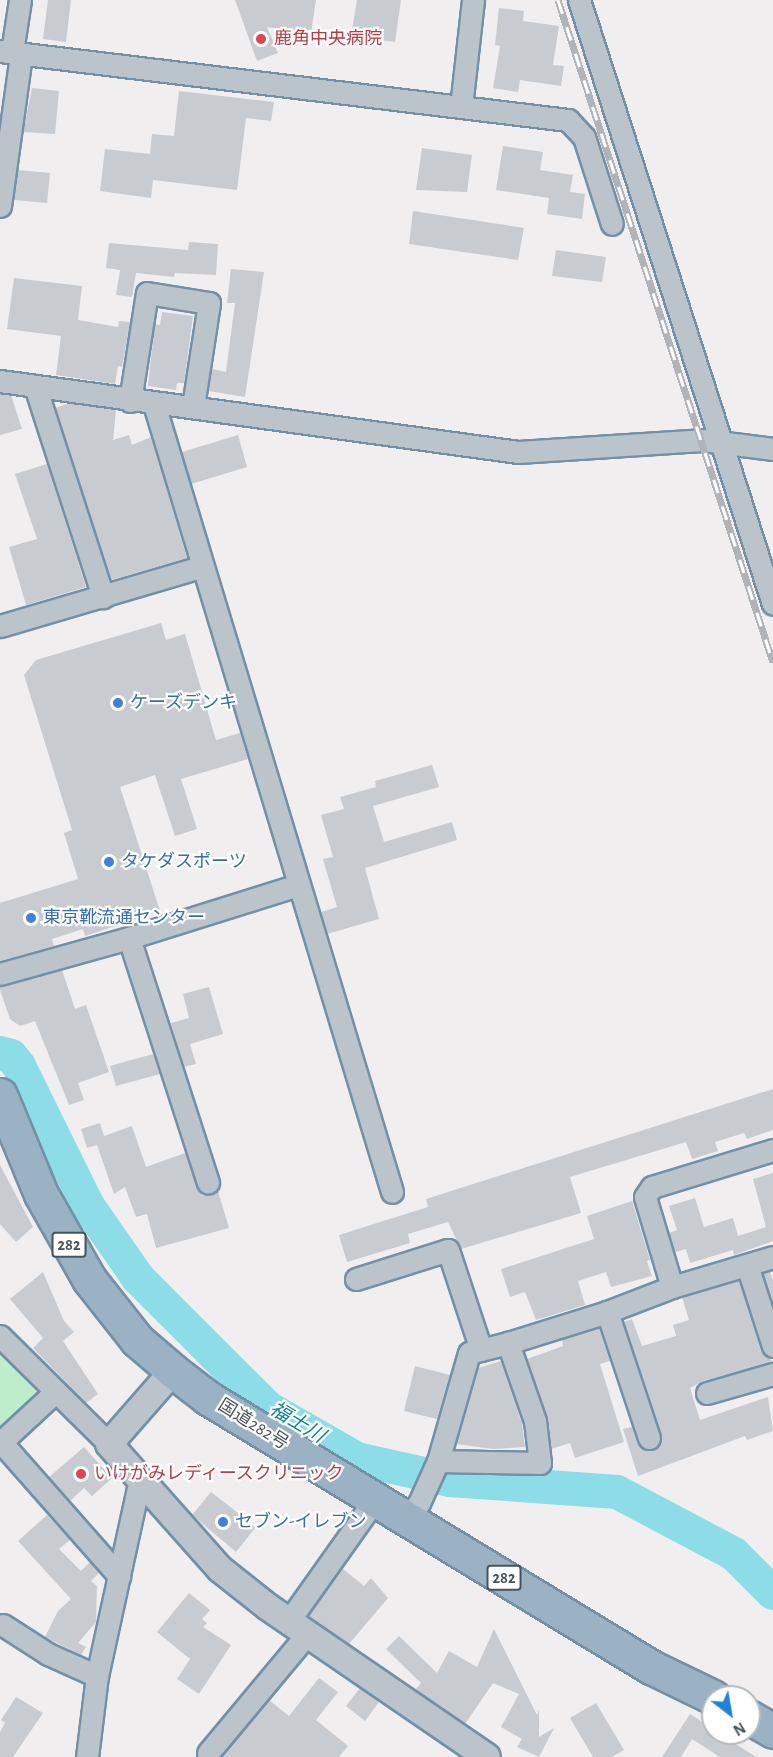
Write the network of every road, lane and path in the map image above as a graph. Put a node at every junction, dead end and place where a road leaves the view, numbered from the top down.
1 (20, 0) edge
2 (473, 0) edge
3 (579, 0) edge
4 (11, 52) edge
5 (461, 107) junction
6 (0, 206) edge
7 (612, 224) dead end
8 (0, 381) edge
9 (35, 386) junction
10 (130, 401) junction
11 (154, 404) junction
12 (193, 406) junction
13 (722, 442) junction
14 (773, 449) edge
15 (201, 567) junction
16 (103, 597) junction
17 (773, 603) edge
18 (0, 626) edge
19 (298, 885) junction
20 (129, 938) junction
21 (0, 975) edge
22 (0, 1095) edge
23 (773, 1150) edge
24 (208, 1183) dead end
25 (393, 1192) dead end
26 (773, 1257) edge
27 (747, 1265) junction
28 (356, 1280) dead end
29 (672, 1287) junction
30 (607, 1312) junction
31 (0, 1336) edge
32 (508, 1343) junction
33 (773, 1346) edge
34 (481, 1350) junction
35 (173, 1371) junction
36 (773, 1374) edge
37 (54, 1393) junction
38 (707, 1393) dead end
39 (649, 1438) dead end
40 (1, 1443) edge
41 (109, 1444) junction
42 (437, 1463) junction
43 (140, 1479) junction
44 (376, 1498) junction
45 (413, 1510) junction
46 (119, 1576) junction
47 (3, 1625) dead end
48 (297, 1628) junction
49 (97, 1676) junction
50 (701, 1691) edge
51 (208, 1753) dead end
52 (87, 1757) edge
53 (488, 1757) edge

1 - 4 street
2 - 5 street
3 - 13 street
4 - 5 street
4 - 6 street
5 - 7 street
8 - 9 street
9 - 10 street
9 - 16 street
10 - 11 street
10 - 12 street
11 - 12 street
11 - 15 street
12 - 13 street
13 - 14 street
13 - 17 street
15 - 16 street
15 - 19 street
16 - 18 street
19 - 20 street
19 - 25 street
20 - 21 street
20 - 24 street
22 - 35 highway, 国道282号 / 282
23 - 29 street
26 - 27 street
27 - 29 street
27 - 33 street
28 - 34 street
29 - 30 street
30 - 32 street
30 - 39 street
31 - 37 street
32 - 34 street
32 - 42 street
34 - 42 street
35 - 41 street
35 - 44 highway, 国道282号 / 282
36 - 38 street
37 - 40 street
37 - 41 street
40 - 46 street
41 - 43 street
42 - 45 street
43 - 46 street
43 - 48 street
44 - 45 highway, 国道282号 / 282
44 - 48 street
45 - 50 highway, 国道282号 / 282
46 - 49 street
47 - 49 street
48 - 51 street
48 - 53 street
49 - 52 street

